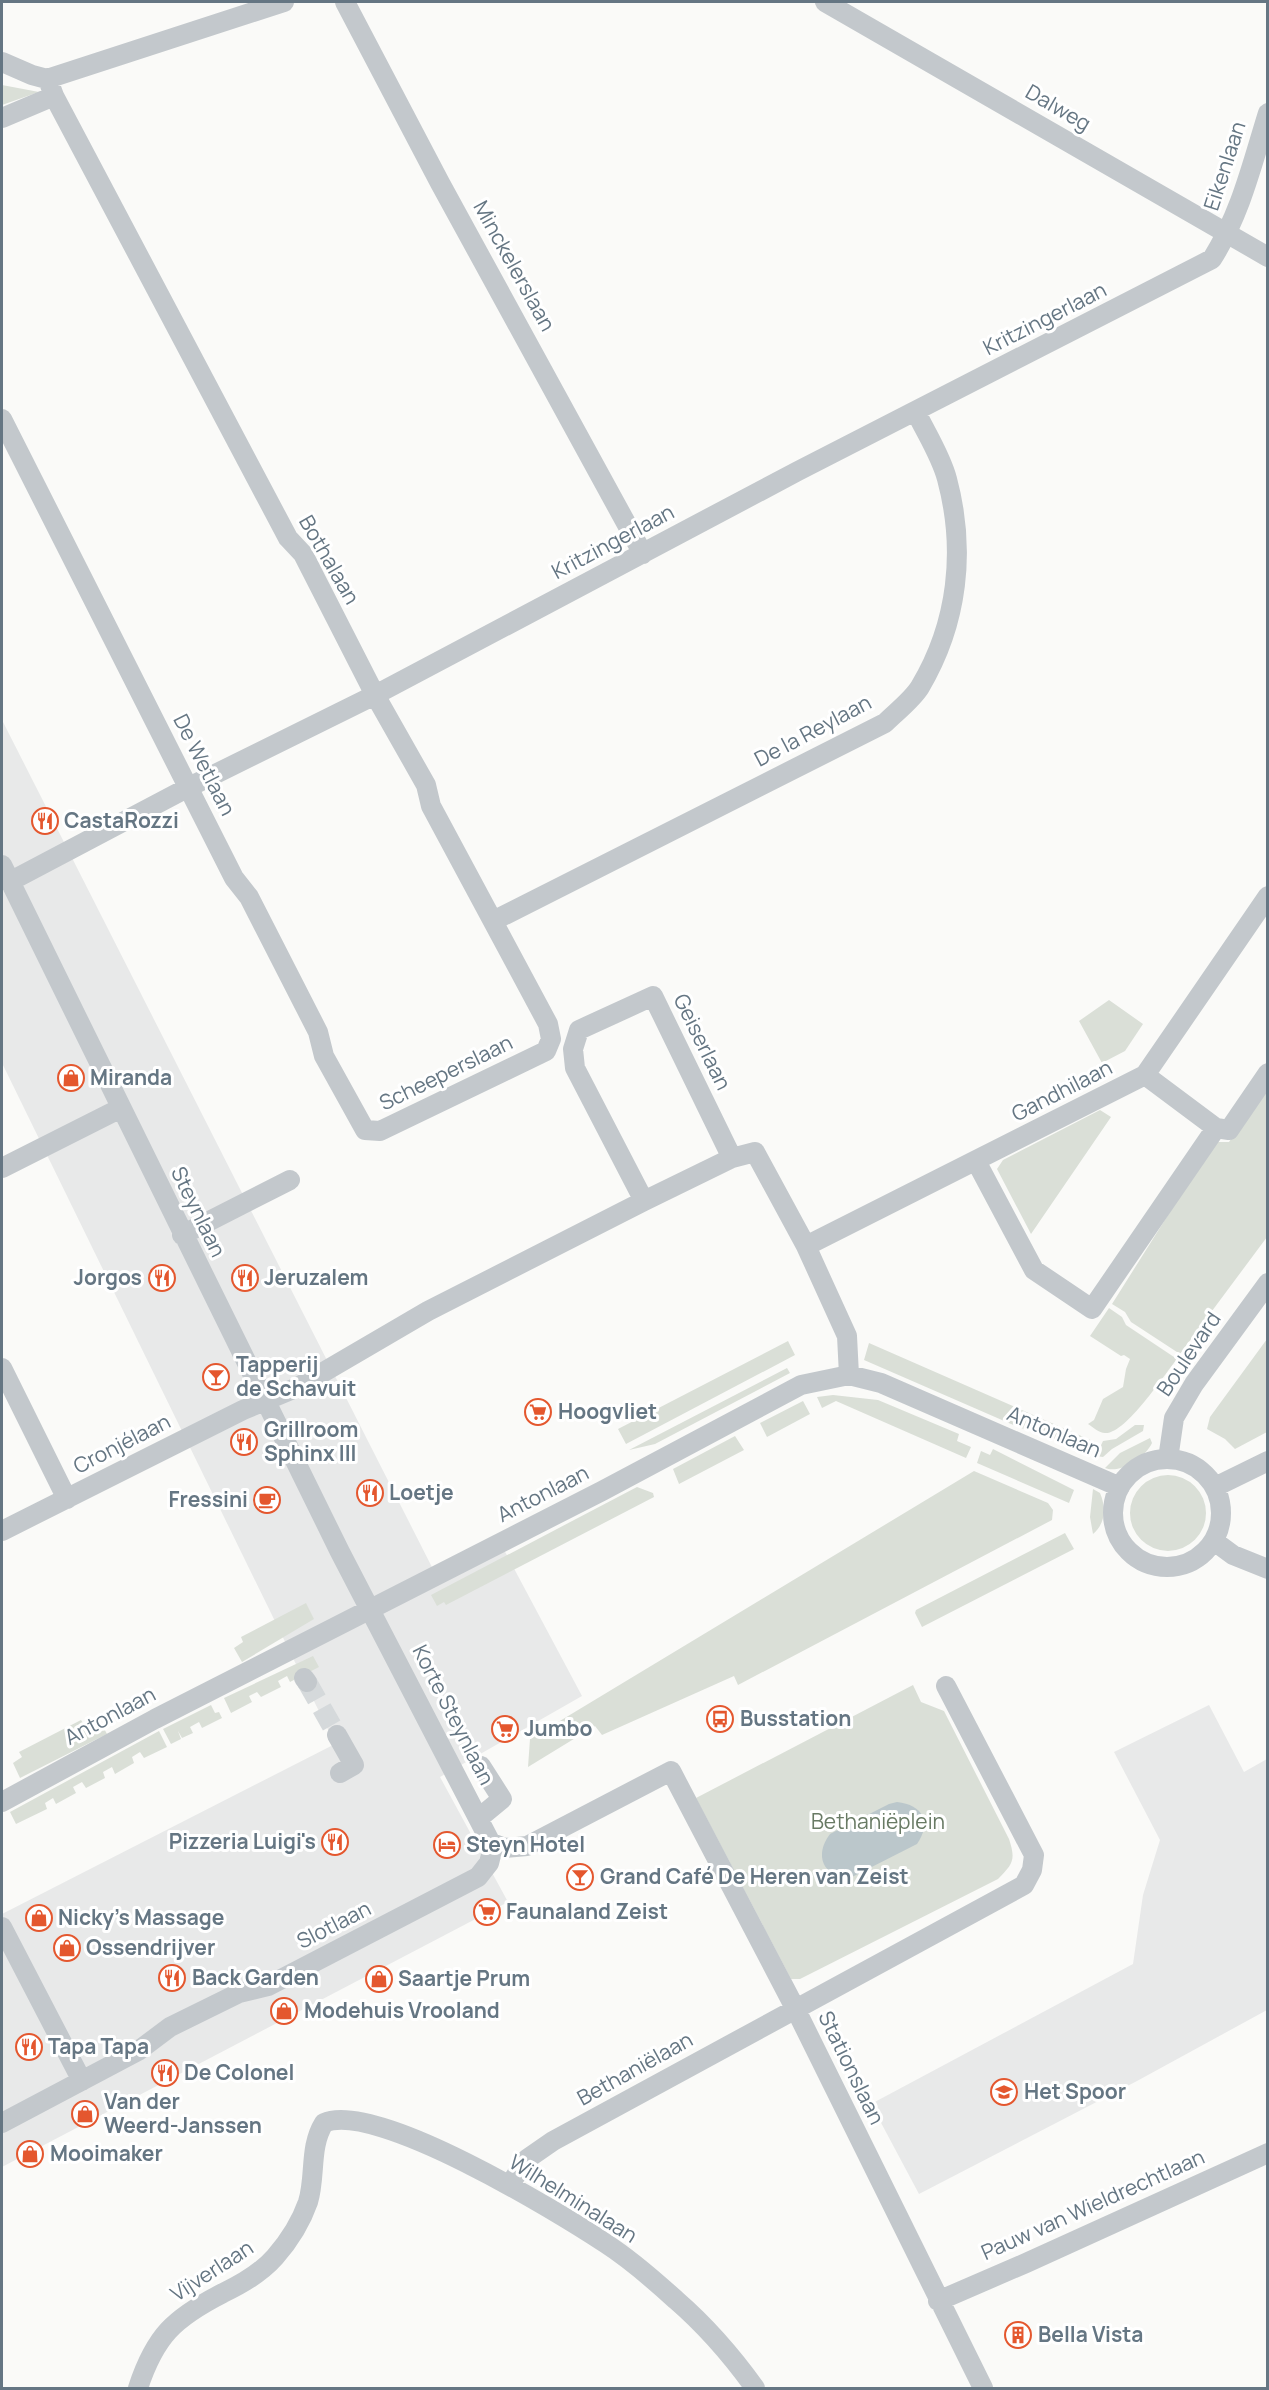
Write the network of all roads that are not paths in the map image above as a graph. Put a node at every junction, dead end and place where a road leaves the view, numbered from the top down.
1 (284, 2) edge
2 (345, 2) edge
3 (825, 2) edge
4 (5, 64) edge
5 (51, 87) junction
6 (1268, 113) edge
7 (2, 118) edge
8 (1228, 234) junction
9 (1268, 256) edge
10 (916, 412) junction
11 (2, 419) edge
12 (643, 554) junction
13 (375, 695) junction
14 (189, 787) junction
15 (5, 873) edge
16 (1265, 906) edge
17 (493, 921) junction
18 (546, 1051) joint
19 (1268, 1073) edge
20 (1145, 1075) junction
21 (121, 1108) junction
22 (1216, 1128) junction
23 (365, 1130) joint
24 (732, 1158) junction
25 (976, 1161) junction
26 (2, 1168) edge
27 (290, 1180) dead end
28 (644, 1202) junction
29 (182, 1235) junction
30 (806, 1246) junction
31 (1268, 1283) edge
32 (2, 1368) edge
33 (849, 1375) junction
34 (265, 1401) junction
35 (1168, 1459) junction
36 (1268, 1461) edge
37 (1120, 1486) junction
38 (1215, 1487) junction
39 (67, 1499) junction
40 (2, 1531) edge
41 (1214, 1542) junction
42 (1268, 1569) edge
43 (371, 1609) junction
44 (946, 1686) dead end
45 (337, 1735) tunnel mouth
46 (482, 1766) dead end
47 (340, 1773) dead end
48 (2, 1802) edge
49 (479, 1818) junction
50 (492, 1843) junction
51 (2, 1927) edge
52 (795, 2008) junction
53 (82, 2081) junction
54 (324, 2122) joint
55 (2, 2124) edge
56 (1268, 2153) edge
57 (510, 2184) junction
58 (938, 2301) junction
59 (138, 2388) edge
60 (755, 2388) edge
61 (983, 2388) edge

1 - 5 street
2 - 12 street, Minckelerslaan
3 - 8 street, Dalweg
4 - 5 street
5 - 7 street
5 - 13 street, Bothalaan
6 - 8 street, Eikenlaan
8 - 9 street, Dalweg
8 - 10 street, Kritzingerlaan
10 - 12 street, Kritzingerlaan
10 - 17 street, De la Reylaan
11 - 14 street, De Wetlaan
12 - 13 street, Kritzingerlaan
13 - 14 street, Kritzingerlaan
13 - 17 street, Bothalaan
14 - 15 street, Kritzingerlaan
14 - 23 street, De Wetlaan
15 - 21 street, Steynlaan
16 - 20 street, Gandhilaan
17 - 18 street, Bothalaan
18 - 23 street, Scheeperslaan
19 - 22 street
20 - 22 street
20 - 25 street, Gandhilaan
21 - 26 street
21 - 29 street, Steynlaan
22 - 25 street
24 - 28 street
24 - 28 street, Geiserlaan
24 - 30 street
25 - 30 street, Gandhilaan
27 - 29 street
28 - 34 street
29 - 34 street, Steynlaan
30 - 33 street
31 - 35 street, Boulevard
32 - 39 street
33 - 37 street, Antonlaan
33 - 43 street, Antonlaan
34 - 39 street, Cronjélaan
34 - 43 street, Steynlaan
35 - 37 street
35 - 38 street
36 - 38 street
37 - 41 street
38 - 41 street
39 - 40 street, Cronjélaan
41 - 42 street
43 - 48 street, Antonlaan
43 - 49 street, Korte Steynlaan
44 - 52 street
45 - 47 street
46 - 49 street
49 - 50 street, Korte Steynlaan
50 - 52 street, Stationslaan
50 - 53 street, Slotlaan
51 - 53 street
52 - 57 street, Bethaniëlaan
52 - 58 street, Stationslaan
53 - 55 street, Slotlaan
54 - 57 street, Wilhelminalaan
54 - 59 street, Vijverlaan
56 - 58 street, Pauw van Wieldrechtlaan
57 - 60 street, Wilhelminalaan
58 - 61 street, Stationslaan

